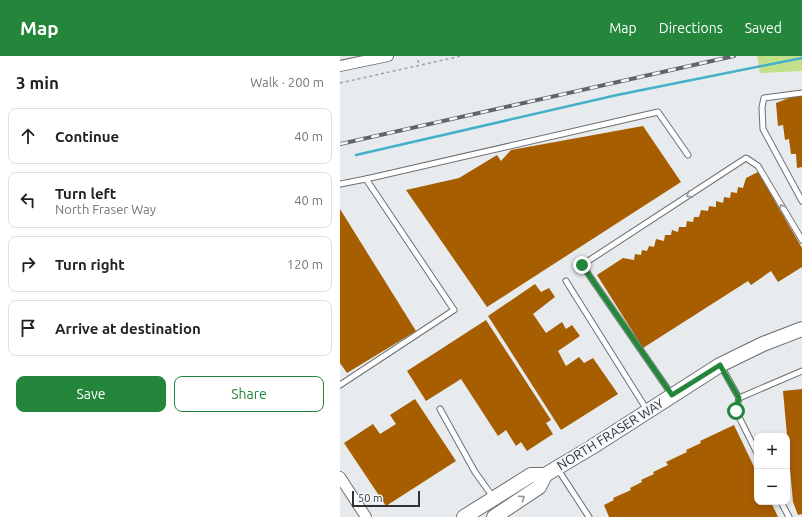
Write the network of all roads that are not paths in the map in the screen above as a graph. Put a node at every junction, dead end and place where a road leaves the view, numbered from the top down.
1 (388, 56) edge
2 (340, 66) edge
3 (802, 93) edge
4 (688, 155) dead end
5 (366, 179) junction
6 (340, 184) edge
7 (802, 201) edge
8 (802, 240) edge
9 (566, 281) dead end
10 (802, 329) edge
11 (720, 365) junction
12 (802, 371) edge
13 (340, 385) edge
14 (672, 395) junction
15 (739, 398) junction
16 (440, 409) dead end
17 (648, 411) junction
18 (754, 447) edge
19 (551, 471) junction
20 (340, 477) edge
21 (494, 498) junction
22 (783, 505) edge
23 (366, 517) edge
24 (464, 517) edge
25 (494, 517) edge
26 (589, 517) edge
27 (789, 517) edge

1 - 2 street
3 - 7 lane
4 - 5 lane
5 - 6 lane
5 - 13 lane
8 -> 14 lane
9 - 17 lane
10 - 11 street, NORTH FRASER WAY
11 - 14 street, NORTH FRASER WAY
11 - 15 lane
12 - 15 lane
14 - 17 street, NORTH FRASER WAY
15 - 18 lane
16 - 21 lane
17 - 19 street, NORTH FRASER WAY
19 - 21 street, NORTH FRASER WAY
25 -> 19 street, NORTH FRASER WAY
19 - 26 lane
20 - 23 street
21 - 24 street, NORTH FRASER WAY
22 - 27 lane

